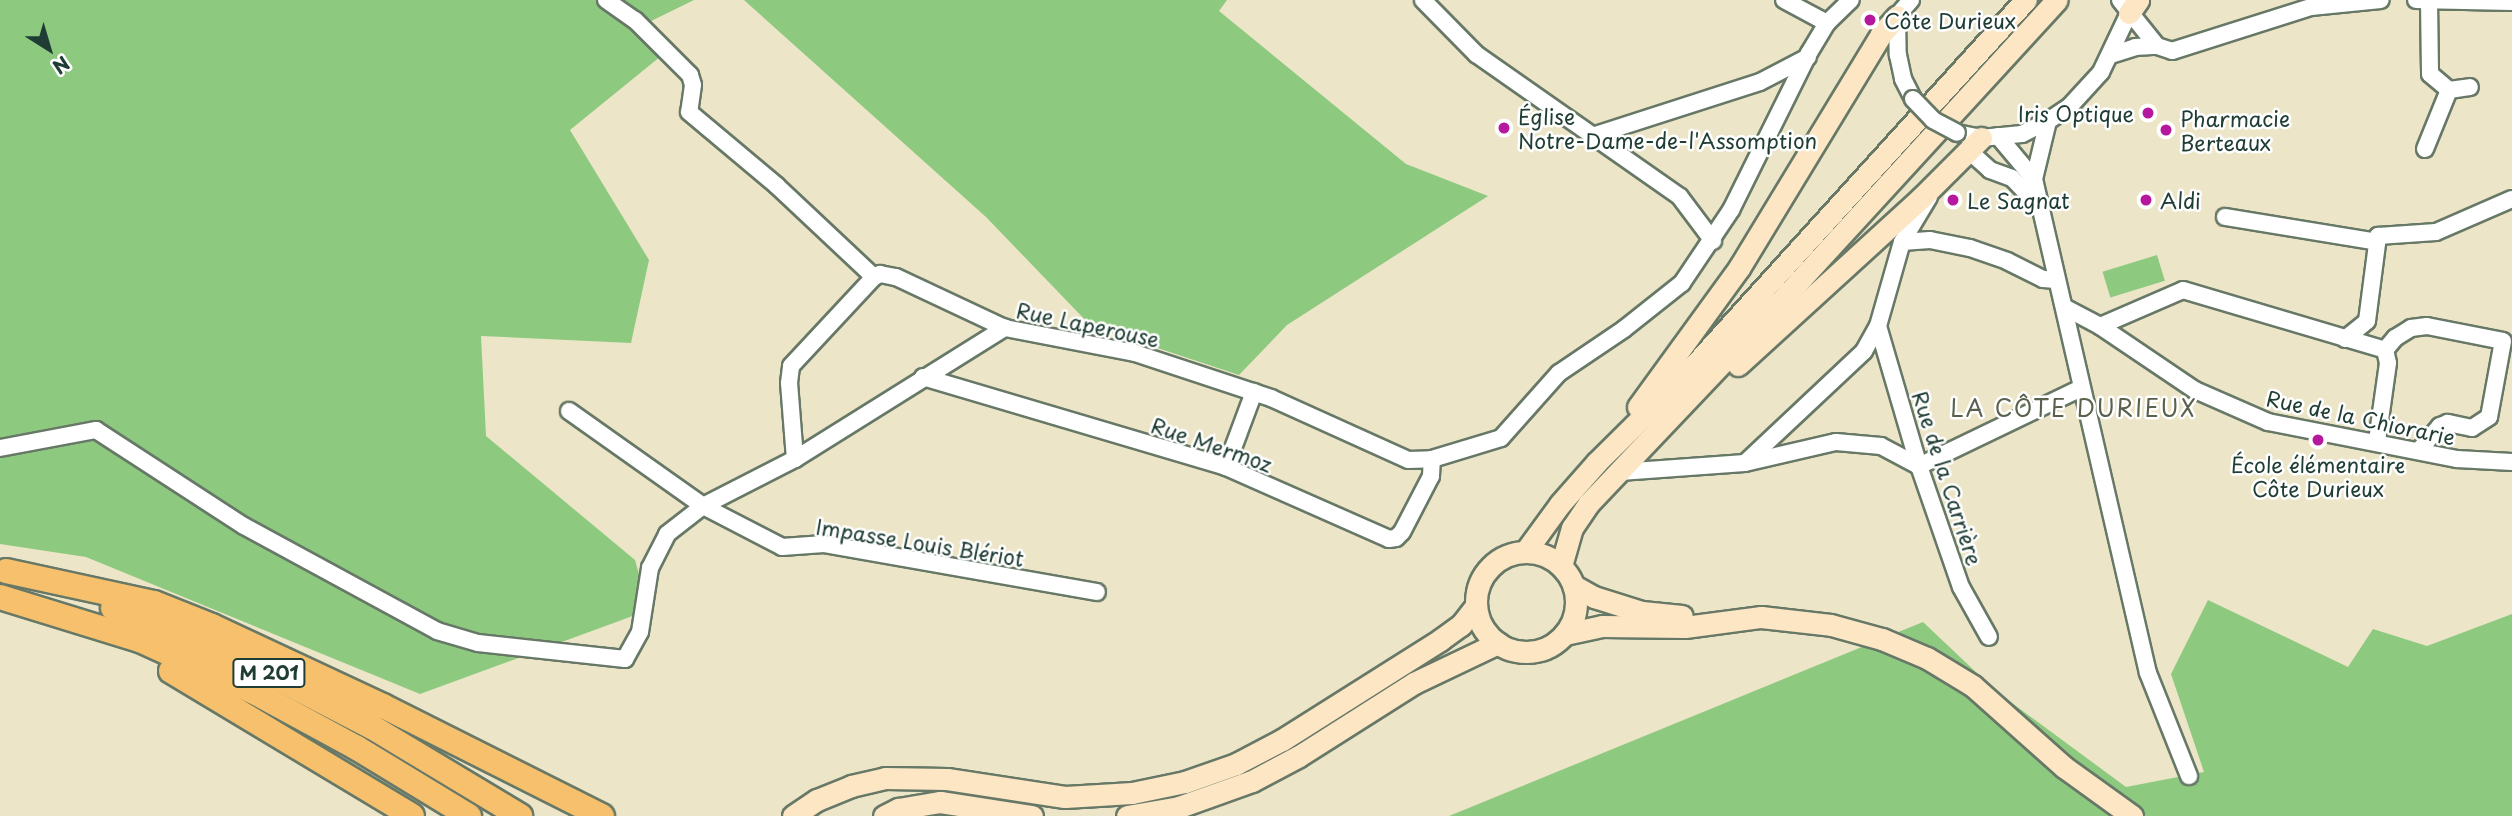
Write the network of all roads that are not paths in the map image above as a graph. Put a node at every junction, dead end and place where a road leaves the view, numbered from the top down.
1 (606, 0) edge
2 (1423, 0) edge
3 (1784, 0) edge
4 (1851, 0) edge
5 (2026, 0) edge
6 (2057, 0) edge
7 (2381, 0) edge
8 (2423, 1) edge
9 (2512, 2) edge
10 (2129, 4) edge
11 (1903, 5) edge
12 (1827, 23) junction
13 (2157, 46) junction
14 (2111, 55) junction
15 (1808, 57) junction
16 (2470, 87) dead end
17 (2449, 90) junction
18 (2048, 121) junction
19 (1592, 136) junction
20 (1976, 139) junction
21 (2425, 149) dead end
22 (2034, 179) junction
23 (1940, 180) junction
24 (2511, 189) edge
25 (2041, 208) junction
26 (2225, 217) dead end
27 (1713, 241) junction
28 (1902, 242) junction
29 (2377, 242) junction
30 (874, 277) junction
31 (2049, 279) junction
32 (2063, 307) junction
33 (1878, 326) junction
34 (2100, 326) junction
35 (1005, 328) junction
36 (2345, 339) junction
37 (2385, 350) junction
38 (923, 377) junction
39 (2081, 388) junction
40 (1254, 392) junction
41 (569, 411) dead end
42 (2377, 441) junction
43 (0, 448) edge
44 (2419, 450) junction
45 (795, 459) junction
46 (1432, 459) junction
47 (1597, 462) junction
48 (2512, 462) edge
49 (1745, 463) junction
50 (1919, 466) junction
51 (1226, 467) junction
52 (1620, 472) junction
53 (702, 506) junction
54 (1525, 552) junction
55 (1561, 566) junction
56 (3, 570) edge
57 (1574, 586) junction
58 (1097, 592) dead end
59 (0, 597) edge
60 (1476, 606) junction
61 (0, 607) edge
62 (1733, 619) junction
63 (1565, 634) junction
64 (1989, 638) dead end
65 (1498, 643) junction
66 (2189, 776) dead end
67 (412, 816) edge
68 (469, 816) edge
69 (520, 816) edge
70 (602, 816) edge
71 (793, 816) edge
72 (884, 816) edge
73 (1032, 816) edge
74 (1127, 816) edge
75 (2132, 816) edge

1 - 30 street
2 - 19 street
3 - 12 street
4 - 12 street
5 - 47 main road
6 - 52 main road
7 - 13 street
8 - 9 street
8 - 17 street
10 - 13 street
10 - 14 street
11 - 20 street, bridge
11 - 47 main road
12 - 15 street
13 - 14 street
14 - 18 street
15 - 19 street
15 - 27 street
16 - 17 street
17 - 21 street
18 - 20 street
18 - 22 street
19 - 27 street
20 - 22 street
20 - 23 main road
20 - 25 street
22 - 25 street
23 - 28 street
23 - 52 main road
24 - 29 street
25 - 31 street
26 - 29 street
27 - 46 street
28 - 31 street
28 - 33 street
29 - 36 street
30 - 35 street, Rue Laperouse
30 - 45 street
31 - 32 street
32 - 34 street, Rue de la Chiorarie
32 - 39 street
33 - 49 street
33 - 50 street, Rue de la Carrière
34 - 36 street
34 - 42 street, Rue de la Chiorarie
35 - 38 street
35 - 40 street, Rue Laperouse
36 - 37 street
37 - 42 street
37 - 44 street
38 - 45 street
38 - 51 street, Rue Mermoz
39 - 50 street
39 - 66 street
40 - 46 street, Rue Laperouse
40 - 51 street
41 - 53 street, Impasse Louis Blériot
42 - 44 street, Rue de la Chiorarie
43 - 53 street
44 - 48 street, Rue de la Chiorarie
45 - 53 street
46 - 51 street, Rue Mermoz
47 - 54 main road
49 - 50 street
49 - 52 street
50 - 64 street, Rue de la Carrière
52 - 55 main road
53 - 58 street, Impasse Louis Blériot
54 - 55 main road
54 - 60 main road
55 - 57 main road
56 - 69 highway, M 201
56 - 70 highway
57 - 62 main road
57 - 63 main road
59 - 68 highway, M 201
60 - 65 main road
60 - 71 main road
61 - 67 highway
62 - 63 main road
62 - 75 main road
63 - 65 main road
65 - 74 main road
72 - 73 main road

